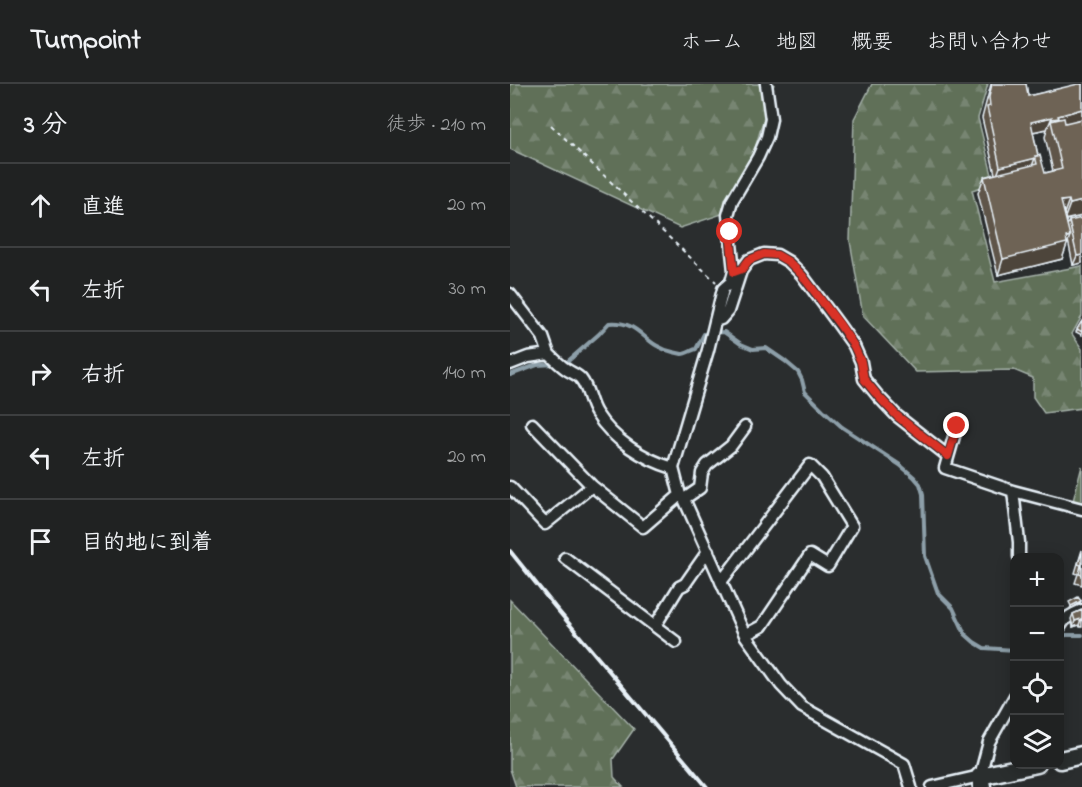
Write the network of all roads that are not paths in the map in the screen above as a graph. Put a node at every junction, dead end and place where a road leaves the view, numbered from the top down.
1 (766, 84) edge
2 (738, 270) junction
3 (510, 294) edge
4 (715, 321) junction
5 (551, 355) junction
6 (510, 364) edge
7 (532, 424) dead end
8 (957, 426) dead end
9 (745, 427) dead end
10 (948, 456) junction
11 (673, 468) junction
12 (592, 486) junction
13 (510, 487) edge
14 (1013, 491) junction
15 (682, 497) junction
16 (1082, 509) edge
17 (708, 551) junction
18 (1019, 553) edge
19 (565, 558) dead end
20 (722, 582) junction
21 (1082, 610) edge
22 (1064, 620) edge
23 (655, 626) junction
24 (745, 635) junction
25 (676, 642) dead end
26 (1010, 703) edge
27 (1082, 755) edge
28 (1064, 759) edge
29 (1024, 769) edge
30 (981, 782) edge
31 (911, 787) edge
32 (932, 787) edge

1 - 2 street
2 - 4 street
2 - 4 street
2 - 10 street
3 - 5 street
4 - 11 street
5 - 6 street
5 - 11 street
7 - 12 street
8 - 10 street
9 - 15 street
10 - 14 street
11 - 15 street
12 - 13 street
12 - 15 street
14 - 16 street
14 - 18 street
15 - 17 street
17 - 20 street
17 - 23 street
19 - 23 street
20 - 24 street
20 - 24 street
21 - 22 street
23 - 25 street
24 - 31 street
26 - 30 street
27 - 28 main road
29 - 30 main road
30 - 32 street

